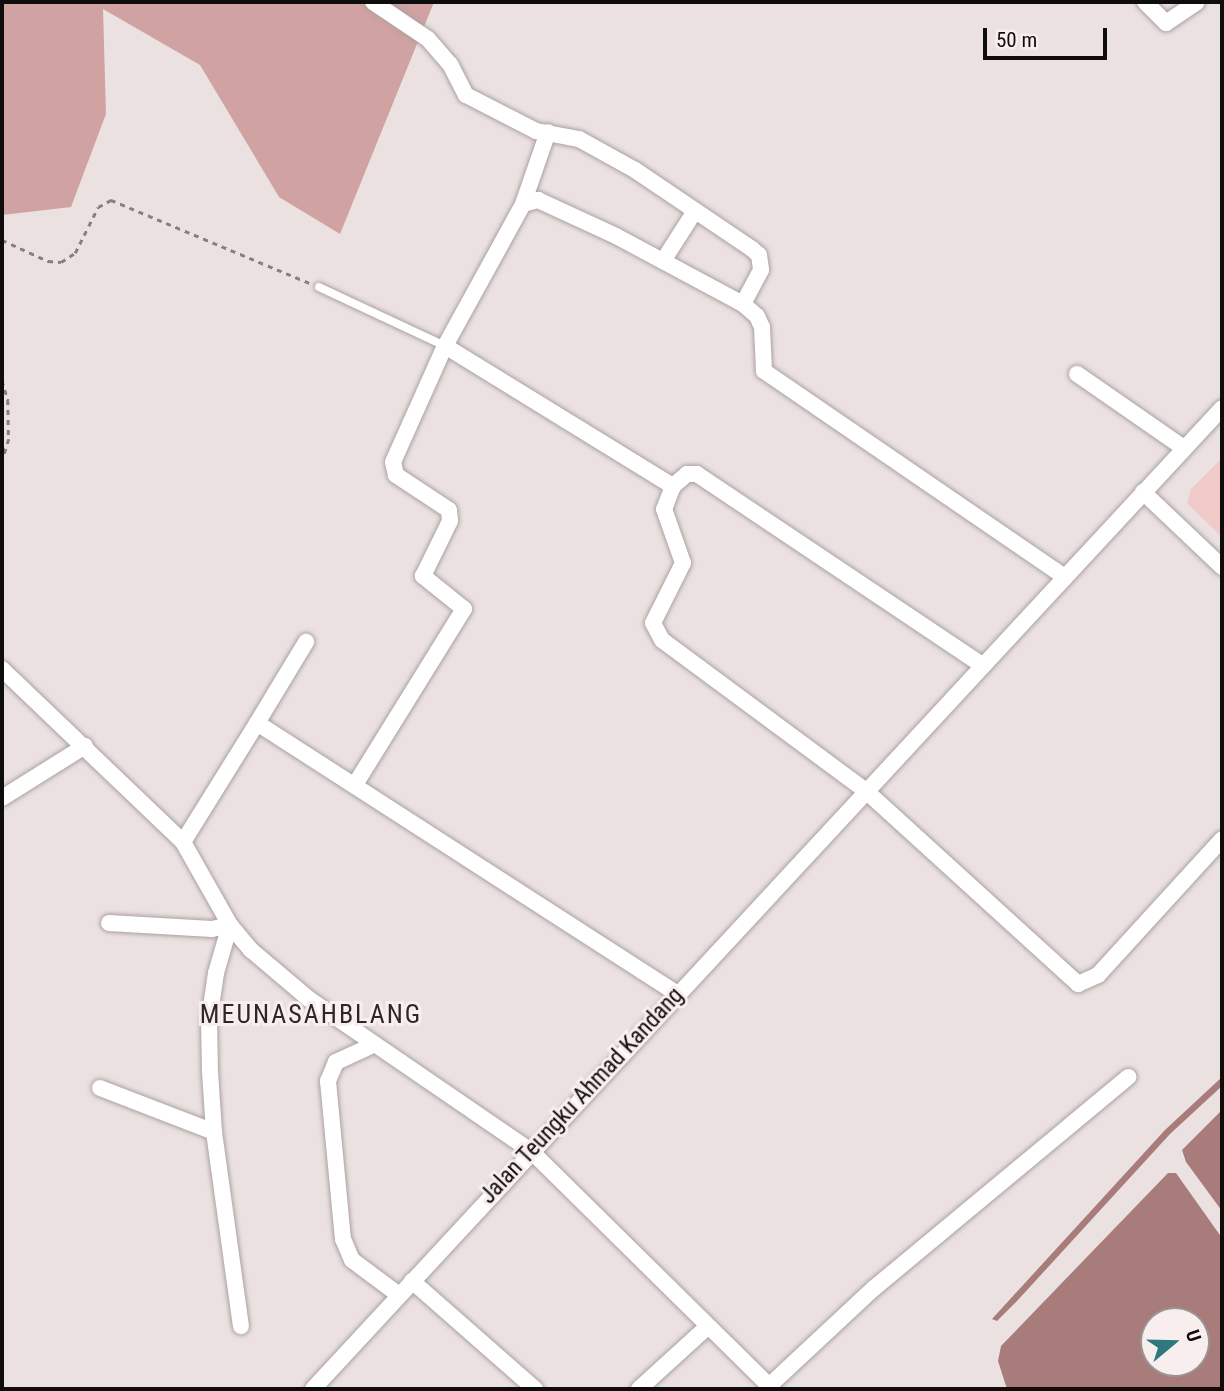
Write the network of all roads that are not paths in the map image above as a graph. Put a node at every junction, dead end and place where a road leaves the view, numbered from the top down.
1 (373, 2) edge
2 (1145, 2) edge
3 (1198, 2) edge
4 (548, 132) junction
5 (523, 204) junction
6 (695, 211) junction
7 (663, 261) junction
8 (319, 287) road end
9 (743, 304) junction
10 (444, 346) junction
11 (1077, 373) dead end
12 (1222, 408) edge
13 (1184, 448) junction
14 (673, 486) junction
15 (1143, 492) junction
16 (1222, 567) edge
17 (1065, 577) junction
18 (306, 642) dead end
19 (982, 665) junction
20 (2, 669) edge
21 (257, 723) junction
22 (85, 746) junction
23 (356, 783) junction
24 (2, 798) edge
25 (858, 799) junction
26 (1222, 839) edge
27 (183, 842) junction
28 (109, 923) dead end
29 (230, 925) junction
30 (677, 994) junction
31 (373, 1045) junction
32 (1128, 1077) dead end
33 (100, 1088) dead end
34 (214, 1132) junction
35 (531, 1151) junction
36 (412, 1281) junction
37 (399, 1295) junction
38 (241, 1326) dead end
39 (706, 1328) junction
40 (770, 1388) edge
41 (313, 1389) edge
42 (535, 1389) edge
43 (639, 1389) edge

1 - 4 street
2 - 3 street
4 - 5 street
4 - 6 street
5 - 7 street
5 - 10 street
6 - 7 street
6 - 9 street
7 - 9 street
8 - 10 lane
9 - 17 street
10 - 14 street
10 - 23 street
11 - 13 street
12 - 13 street, Jalan Teungku Ahmad Kandang
13 - 15 street, Jalan Teungku Ahmad Kandang
14 - 19 street
14 - 25 street
15 - 16 street
15 - 17 street, Jalan Teungku Ahmad Kandang
17 - 19 street, Jalan Teungku Ahmad Kandang
18 - 21 street
19 - 25 street, Jalan Teungku Ahmad Kandang
20 - 22 street
21 - 23 street
21 - 27 street
22 - 24 street
22 - 27 street
23 - 30 street
25 - 26 street
25 - 30 street, Jalan Teungku Ahmad Kandang
27 - 29 street
28 - 29 street
29 - 31 street
29 - 34 street
30 - 35 street, Jalan Teungku Ahmad Kandang
31 - 35 street
31 - 37 street
32 - 40 street
33 - 34 street
34 - 38 street
35 - 36 street, Jalan Teungku Ahmad Kandang
35 - 39 street
36 - 37 street, Jalan Teungku Ahmad Kandang
36 - 42 street
37 - 41 street, Jalan Teungku Ahmad Kandang
39 - 40 street
39 - 43 street

